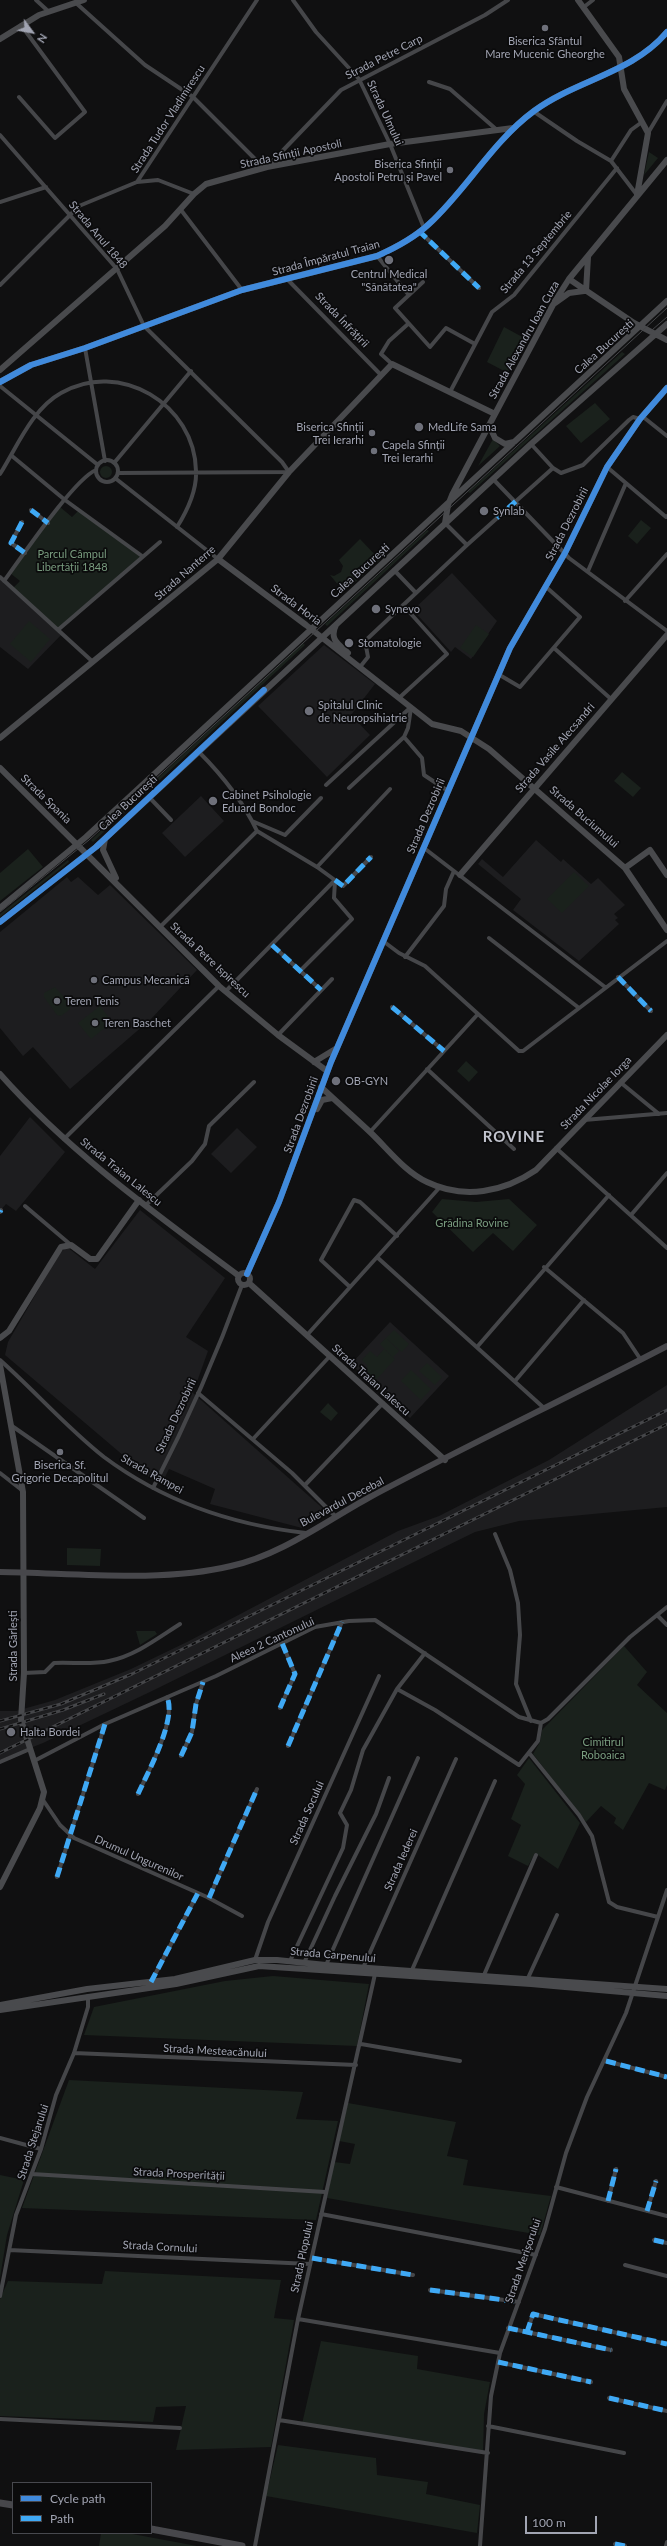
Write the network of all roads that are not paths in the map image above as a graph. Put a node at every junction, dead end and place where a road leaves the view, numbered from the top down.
1 (36, 0) edge
2 (84, 0) edge
3 (257, 0) edge
4 (293, 0) edge
5 (508, 0) edge
6 (578, 0) edge
7 (592, 0) edge
8 (76, 3) junction
9 (584, 7) junction
10 (48, 11) junction
11 (21, 25) junction
12 (667, 32) edge
13 (0, 39) edge
14 (621, 67) junction
15 (359, 79) junction
16 (429, 82) dead end
17 (19, 97) dead end
18 (193, 97) junction
19 (667, 101) edge
20 (534, 111) junction
21 (642, 122) junction
22 (513, 128) junction
23 (498, 130) junction
24 (648, 133) junction
25 (0, 135) edge
26 (390, 144) junction
27 (667, 160) edge
28 (611, 161) junction
29 (265, 167) junction
30 (617, 168) junction
31 (137, 182) junction
32 (46, 187) junction
33 (194, 194) junction
34 (637, 195) junction
35 (0, 202) edge
36 (181, 210) junction
37 (70, 214) junction
38 (422, 230) junction
39 (377, 256) junction
40 (588, 256) junction
41 (117, 269) junction
42 (288, 280) junction
43 (569, 280) junction
44 (423, 282) dead end
45 (0, 285) edge
46 (479, 288) dead end
47 (242, 290) junction
48 (586, 291) junction
49 (408, 294) junction
50 (667, 301) edge
51 (552, 306) junction
52 (408, 324) junction
53 (667, 324) edge
54 (144, 326) junction
55 (641, 326) junction
56 (656, 334) junction
57 (667, 340) edge
58 (475, 344) junction
59 (85, 348) junction
60 (392, 364) junction
61 (0, 370) edge
62 (191, 371) junction
63 (381, 375) junction
64 (0, 382) edge
65 (91, 382) junction
66 (0, 386) edge
67 (667, 388) edge
68 (450, 392) junction
69 (165, 404) junction
70 (495, 414) junction
71 (35, 417) junction
72 (641, 418) junction
73 (489, 425) junction
74 (667, 436) edge
75 (516, 441) junction
76 (531, 444) junction
77 (12, 456) junction
78 (105, 460) junction
79 (114, 463) junction
80 (98, 465) junction
81 (606, 467) junction
82 (553, 468) junction
83 (96, 470) junction
84 (465, 471) junction
85 (196, 472) junction
86 (289, 472) junction
87 (118, 473) junction
88 (0, 474) edge
89 (115, 478) junction
90 (476, 478) junction
91 (493, 479) junction
92 (626, 483) junction
93 (462, 492) junction
94 (65, 500) junction
95 (470, 500) junction
96 (516, 501) junction
97 (448, 505) junction
98 (31, 510) dead end
99 (667, 516) edge
100 (22, 522) dead end
101 (48, 523) junction
102 (445, 523) junction
103 (177, 527) junction
104 (160, 542) dead end
105 (467, 545) junction
106 (25, 553) junction
107 (565, 554) junction
108 (667, 554) edge
109 (142, 556) junction
110 (218, 559) junction
111 (393, 570) junction
112 (588, 571) junction
113 (0, 577) edge
114 (4, 581) junction
115 (545, 586) junction
116 (416, 593) junction
117 (625, 601) junction
118 (403, 605) junction
119 (336, 624) junction
120 (58, 629) junction
121 (311, 629) junction
122 (667, 631) edge
123 (667, 635) edge
124 (321, 637) junction
125 (554, 648) junction
126 (94, 662) junction
127 (360, 667) junction
128 (498, 674) junction
129 (399, 698) junction
130 (611, 698) junction
131 (411, 707) junction
132 (470, 735) junction
133 (404, 737) junction
134 (0, 738) edge
135 (198, 751) junction
136 (0, 768) edge
137 (326, 785) dead end
138 (349, 788) dead end
139 (535, 788) junction
140 (390, 789) dead end
141 (448, 791) junction
142 (149, 796) junction
143 (321, 798) dead end
144 (170, 820) dead end
145 (252, 822) junction
146 (257, 831) junction
147 (105, 838) junction
148 (79, 844) junction
149 (424, 848) junction
150 (88, 854) junction
151 (371, 857) dead end
152 (317, 867) junction
153 (625, 868) junction
154 (454, 871) junction
155 (667, 875) edge
156 (460, 876) junction
157 (335, 880) junction
158 (118, 883) junction
159 (0, 908) edge
160 (0, 922) edge
161 (160, 927) junction
162 (667, 930) edge
163 (489, 938) dead end
164 (667, 941) edge
165 (384, 942) junction
166 (272, 945) junction
167 (405, 957) junction
168 (300, 971) junction
169 (618, 977) junction
170 (332, 979) dead end
171 (219, 986) junction
172 (605, 987) junction
173 (321, 990) junction
174 (226, 991) junction
175 (392, 1007) dead end
176 (579, 1008) junction
177 (651, 1011) dead end
178 (478, 1014) junction
179 (278, 1035) junction
180 (667, 1035) edge
181 (337, 1048) junction
182 (444, 1051) junction
183 (314, 1062) junction
184 (428, 1069) junction
185 (327, 1071) junction
186 (0, 1074) edge
187 (254, 1082) dead end
188 (620, 1082) junction
189 (321, 1087) junction
190 (332, 1098) junction
191 (667, 1113) edge
192 (659, 1114) junction
193 (583, 1120) junction
194 (308, 1122) junction
195 (370, 1132) junction
196 (64, 1139) junction
197 (556, 1148) junction
198 (514, 1149) dead end
199 (667, 1173) edge
200 (440, 1186) junction
201 (609, 1195) junction
202 (139, 1200) junction
203 (146, 1205) junction
204 (25, 1206) dead end
205 (631, 1215) junction
206 (397, 1236) junction
207 (70, 1245) junction
208 (667, 1248) edge
209 (378, 1258) junction
210 (544, 1267) junction
211 (247, 1274) junction
212 (239, 1276) junction
213 (245, 1284) junction
214 (350, 1287) junction
215 (584, 1300) junction
216 (307, 1335) junction
217 (0, 1338) edge
218 (667, 1346) edge
219 (477, 1347) junction
220 (330, 1356) junction
221 (0, 1360) edge
222 (641, 1360) junction
223 (0, 1365) edge
224 (515, 1381) junction
225 (0, 1389) edge
226 (198, 1393) junction
227 (5, 1394) junction
228 (383, 1403) junction
229 (544, 1408) junction
230 (12, 1426) junction
231 (253, 1439) junction
232 (445, 1460) junction
233 (0, 1473) edge
234 (305, 1485) junction
235 (153, 1488) junction
236 (23, 1492) junction
237 (336, 1517) junction
238 (144, 1518) dead end
239 (306, 1533) junction
240 (495, 1534) dead end
241 (0, 1572) edge
242 (22, 1572) junction
243 (667, 1607) edge
244 (657, 1615) junction
245 (342, 1622) junction
246 (180, 1624) dead end
247 (667, 1625) edge
248 (282, 1643) junction
249 (425, 1653) junction
250 (24, 1673) junction
251 (379, 1676) dead end
252 (203, 1682) junction
253 (397, 1690) junction
254 (167, 1697) junction
255 (280, 1708) dead end
256 (531, 1721) junction
257 (541, 1723) junction
258 (105, 1724) junction
259 (288, 1746) dead end
260 (30, 1750) junction
261 (530, 1754) junction
262 (181, 1756) dead end
263 (418, 1758) dead end
264 (456, 1759) dead end
265 (34, 1761) junction
266 (0, 1762) edge
267 (389, 1778) dead end
268 (496, 1781) dead end
269 (257, 1789) dead end
270 (138, 1794) dead end
271 (43, 1800) junction
272 (70, 1834) junction
273 (536, 1855) dead end
274 (2, 1876) edge
275 (57, 1877) dead end
276 (0, 1887) edge
277 (667, 1890) edge
278 (198, 1893) junction
279 (209, 1898) junction
280 (557, 1915) dead end
281 (242, 1916) dead end
282 (658, 1917) junction
283 (255, 1960) junction
284 (290, 1961) junction
285 (304, 1963) junction
286 (326, 1965) junction
287 (363, 1968) junction
288 (412, 1970) junction
289 (375, 1974) junction
290 (484, 1975) junction
291 (528, 1978) junction
292 (151, 1982) junction
293 (634, 1987) junction
294 (667, 1990) edge
295 (632, 1994) junction
296 (88, 1996) junction
297 (667, 1996) edge
298 (0, 2005) edge
299 (0, 2010) edge
300 (361, 2044) junction
301 (74, 2053) junction
302 (460, 2061) dead end
303 (606, 2061) junction
304 (356, 2066) junction
305 (667, 2077) edge
306 (0, 2138) edge
307 (42, 2149) junction
308 (616, 2169) dead end
309 (32, 2174) junction
310 (656, 2181) dead end
311 (556, 2187) junction
312 (325, 2192) junction
313 (608, 2201) junction
314 (648, 2211) junction
315 (321, 2214) junction
316 (667, 2216) edge
317 (654, 2240) dead end
318 (667, 2244) edge
319 (9, 2250) junction
320 (536, 2255) junction
321 (312, 2258) junction
322 (310, 2264) junction
323 (625, 2265) dead end
324 (413, 2275) dead end
325 (667, 2276) edge
326 (430, 2290) dead end
327 (0, 2296) edge
328 (519, 2302) junction
329 (298, 2319) junction
330 (508, 2328) junction
331 (527, 2332) junction
332 (667, 2344) edge
333 (611, 2350) dead end
334 (500, 2353) junction
335 (498, 2362) junction
336 (591, 2382) dead end
337 (609, 2398) dead end
338 (667, 2411) edge
339 (0, 2419) edge
340 (279, 2420) junction
341 (488, 2426) junction
342 (180, 2428) dead end
343 (624, 2453) dead end
344 (488, 2454) junction
345 (0, 2503) edge
346 (12, 2505) edge
347 (152, 2529) edge
348 (667, 2542) edge
349 (615, 2544) dead end
350 (242, 2546) edge
351 (255, 2546) edge
352 (480, 2546) edge
353 (625, 2546) edge
354 (666, 2546) edge

1 - 10 street
2 - 8 street
3 - 18 street, Strada Tudor Vladimirescu
4 - 15 street, Strada Ulmului
5 - 15 street, Strada Petre Carp
6 - 9 street
7 - 9 street
8 - 10 street
8 - 18 street
9 - 14 street
10 - 11 street
11 - 13 street
11 - 17 street
12 - 14 street, Strada Împăratul Traian
14 - 20 street, Strada Împăratul Traian
14 - 21 street
15 - 26 street, Strada Ulmului
15 - 29 street, Strada Petre Carp
16 - 23 street
18 - 29 street
18 - 31 street, Strada Tudor Vladimirescu
19 - 24 street
20 - 22 street, Strada Împăratul Traian
20 - 28 street
21 - 24 street
21 - 28 street
22 - 23 street, Strada Sfinții Apostoli
22 - 38 street, Strada Împăratul Traian
23 - 26 street, Strada Sfinții Apostoli
24 - 34 street
25 - 32 street, Strada Anul 1848
26 - 29 street, Strada Sfinții Apostoli
26 - 38 street, Strada Ulmului
27 - 34 street, Strada Alexandru Ioan Cuza
28 - 30 street
29 - 33 street, Strada Sfinții Apostoli
30 - 34 street
30 - 58 street, Strada 13 Septembrie
31 - 33 street
31 - 37 street, Strada Tudor Vladimirescu
32 - 35 street
32 - 37 street, Strada Anul 1848
33 - 36 street, Strada Sfinții Apostoli
34 - 40 street, Strada Alexandru Ioan Cuza
36 - 41 street, Strada Sfinții Apostoli
36 - 47 street
37 - 41 street, Strada Anul 1848
37 - 45 street, Strada Tudor Vladimirescu
38 - 39 street, Strada Împăratul Traian
38 - 46 street
39 - 42 street, Strada Împăratul Traian
39 - 49 street
40 - 43 street, Strada Alexandru Ioan Cuza
40 - 48 street
41 - 54 street, Strada Anul 1848
41 - 61 street, Strada Sfinții Apostoli
42 - 47 street, Strada Împăratul Traian
42 - 63 street, Strada Înfrățirii
43 - 48 street
43 - 51 street, Strada Alexandru Ioan Cuza
44 - 49 street
47 - 54 street, Strada Împăratul Traian
48 - 51 street
48 - 55 street
49 - 52 street
50 - 55 street, Calea București
51 - 70 street, Strada Alexandru Ioan Cuza
52 - 58 street
52 - 60 street
53 - 56 street, Calea București
54 - 59 street, Strada Împăratul Traian
54 - 62 street, Strada Anul 1848
55 - 56 street
55 - 75 street, Calea București
56 - 57 street
56 - 76 street, Calea București
58 - 68 street, Strada 13 Septembrie
59 - 64 street, Strada Împăratul Traian
59 - 65 street
60 - 63 street, Strada Nanterre
60 - 68 street
62 - 69 street
62 - 86 street, Strada Anul 1848
63 - 86 street, Strada Nanterre
65 - 69 street
65 - 71 street
65 - 78 street
66 - 71 street
67 - 72 street, Strada Dezrobirii
68 - 70 street
69 - 79 street
69 - 85 street
70 - 73 street, Strada Alexandru Ioan Cuza
71 - 77 street
71 - 80 street
72 - 74 street
72 - 81 street, Strada Dezrobirii
72 - 82 street
73 - 75 street
73 - 84 street, Strada Alexandru Ioan Cuza
75 - 90 street, Calea București
76 - 82 street
76 - 91 street, Calea București
77 - 88 street
77 - 94 street
78 - 79 street
78 - 80 street
79 - 87 street
80 - 83 street
81 - 92 street
81 - 107 street, Strada Dezrobirii
82 - 96 street
83 - 89 street
83 - 94 street
84 - 90 street
84 - 97 street, Strada Alexandru Ioan Cuza
85 - 86 street
85 - 87 street
85 - 103 street
86 - 110 street, Strada Nanterre
87 - 89 street
89 - 103 street, Strada Horia
90 - 93 street, Calea București
91 - 95 street, Calea București
91 - 96 street
92 - 99 street
92 - 112 street
93 - 95 street
93 - 97 street, Calea București
94 - 101 street
94 - 109 street
95 - 102 street, Calea București
96 - 105 street
96 - 107 street
97 - 102 street
97 - 121 street, Calea București
98 - 101 street
100 - 106 street
101 - 106 street
102 - 105 street
102 - 111 street, Calea București
103 - 110 street, Strada Horia
104 - 109 street
105 - 116 street
106 - 114 street
107 - 112 street
107 - 115 street, Strada Dezrobirii
108 - 117 street
109 - 120 street
110 - 121 street, Strada Horia
110 - 126 street, Strada Nanterre
111 - 116 street
111 - 119 street, Calea București
112 - 117 street
113 - 114 street
114 - 120 street
115 - 125 street
115 - 128 street, Strada Dezrobirii
116 - 118 street
117 - 122 street
118 - 127 street
118 - 129 street
119 - 124 street, Calea București
119 - 127 street
120 - 126 street
121 - 124 street, Strada Horia
121 - 148 street, Calea București
123 - 130 street, Strada Vasile Alecsandri
124 - 127 street, Strada Horia
124 - 135 street, Calea București
125 - 128 street
125 - 130 street
126 - 134 street, Strada Nanterre
127 - 129 street, Strada Horia
128 - 132 street, Strada Dezrobirii
129 - 131 street, Strada Horia
130 - 139 street, Strada Vasile Alecsandri
131 - 132 street, Strada Horia
131 - 133 street
131 - 137 street
132 - 139 street, Strada Buciumului
132 - 141 street, Strada Dezrobirii
133 - 138 street
133 - 141 street
135 - 142 street, Calea București
135 - 145 street
136 - 148 street, Strada Spania
139 - 153 street, Strada Buciumului
139 - 156 street, Strada Vasile Alecsandri
140 - 152 street
141 - 149 street, Strada Dezrobirii
142 - 144 street
142 - 147 street, Calea București
143 - 145 street
145 - 146 street
146 - 152 street
146 - 161 street
147 - 150 street, Calea București
147 - 158 street
148 - 150 street, Strada Spania
148 - 159 street, Calea București
149 - 154 street
149 - 165 street, Strada Dezrobirii
150 - 158 street, Strada Petre Ispirescu
150 - 160 street, Calea București
151 - 157 street
152 - 157 street
153 - 155 street
153 - 162 street, Strada Buciumului
154 - 156 street
154 - 167 street
156 - 172 street
157 - 166 street
157 - 168 street
158 - 161 street, Strada Petre Ispirescu
161 - 171 street, Strada Petre Ispirescu
163 - 176 street
164 - 169 street
165 - 167 street
165 - 181 street, Strada Dezrobirii
166 - 168 street
166 - 174 street
167 - 178 street
168 - 173 street
169 - 172 street
169 - 177 street
170 - 173 street
171 - 174 street, Strada Petre Ispirescu
171 - 196 street
172 - 176 street
173 - 179 street
174 - 179 street, Strada Petre Ispirescu
175 - 182 street
176 - 178 street
178 - 182 street
179 - 183 street, Strada Petre Ispirescu
180 - 188 street, Strada Nicolae Iorga
181 - 183 street
181 - 185 street, Strada Dezrobirii
182 - 184 street
183 - 185 street, Strada Petre Ispirescu
184 - 195 street
184 - 198 street
185 - 189 street, Strada Dezrobirii
186 - 196 street, Strada Traian Lalescu
187 - 203 street
188 - 192 street
188 - 193 street, Strada Nicolae Iorga
189 - 190 street, Strada Nicolae Iorga
189 - 194 street, Strada Dezrobirii
190 - 194 street
190 - 195 street, Strada Nicolae Iorga
191 - 192 street
192 - 193 street
193 - 197 street, Strada Nicolae Iorga
194 - 211 street, Strada Dezrobirii
195 - 200 street, Strada Nicolae Iorga
196 - 202 street, Strada Traian Lalescu
197 - 200 street, Strada Nicolae Iorga
197 - 201 street
199 - 205 street
200 - 206 street
201 - 205 street
201 - 210 street
202 - 203 street, Strada Traian Lalescu
202 - 207 street
203 - 212 street, Strada Traian Lalescu
204 - 207 street
205 - 208 street
206 - 209 street
206 - 214 street
207 - 217 street
209 - 214 street
209 - 219 street
210 - 215 street
210 - 219 street
211 - 212 street
211 - 213 street
212 - 213 street
213 - 216 street, Strada Traian Lalescu
213 - 226 street, Strada Dezrobirii
214 - 216 street
215 - 222 street
215 - 224 street
216 - 220 street, Strada Traian Lalescu
218 - 222 main road, Bulevardul Decebal
219 - 224 street
220 - 228 street, Strada Traian Lalescu
220 - 231 street
221 - 235 street, Strada Rampei
222 - 229 main road, Bulevardul Decebal
223 - 227 street, Strada Gârlești
224 - 229 street
225 - 227 street
226 - 231 street
226 - 235 street, Strada Dezrobirii
227 - 230 street, Strada Gârlești
228 - 232 street, Strada Traian Lalescu
228 - 234 street
229 - 232 main road, Bulevardul Decebal
230 - 236 street, Strada Gârlești
230 - 238 street
231 - 234 street
232 - 237 main road, Bulevardul Decebal
233 - 236 street
234 - 237 street
235 - 239 street, Strada Rampei
236 - 242 street, Strada Gârlești
237 - 239 main road, Bulevardul Decebal
239 - 242 main road, Bulevardul Decebal
240 - 256 street
241 - 242 main road, Bulevardul Decebal
242 - 250 street, Strada Gârlești
243 - 244 street
244 - 247 street
244 - 257 street
245 - 248 street, Aleea 2 Cantonului
245 - 249 street, Aleea 2 Cantonului
245 - 259 street
246 - 250 street
248 - 252 street, Aleea 2 Cantonului
248 - 255 street
249 - 253 street
249 - 256 street, Aleea 2 Cantonului
250 - 260 street, Strada Gârlești
251 - 283 street, Strada Socului
252 - 254 street, Aleea 2 Cantonului
252 - 262 street
253 - 261 street
253 - 284 street
254 - 258 street, Aleea 2 Cantonului
254 - 270 street
256 - 257 street, Aleea 2 Cantonului
257 - 261 street
258 - 265 street, Aleea 2 Cantonului
258 - 272 street
260 - 265 street, Strada Gârlești
260 - 266 street
261 - 282 street
263 - 286 street
264 - 287 street, Strada Iederei
265 - 271 street, Strada Gârlești
267 - 285 street
268 - 288 street
269 - 279 street
271 - 272 street, Drumul Ungurenilor
271 - 274 street
272 - 275 street
272 - 278 street, Drumul Ungurenilor
273 - 290 street
274 - 276 street
277 - 282 street, Strada Merișorului
278 - 279 street, Drumul Ungurenilor
278 - 292 street
279 - 281 street, Drumul Ungurenilor
280 - 291 street
282 - 293 street, Strada Merișorului
283 - 284 street, Strada Carpenului
283 - 292 street, Strada Carpenului
284 - 285 street, Strada Carpenului
285 - 286 street, Strada Carpenului
286 - 287 street, Strada Carpenului
287 - 288 street, Strada Carpenului
288 - 290 street, Strada Carpenului
289 - 295 street, Strada Carpenului
289 - 296 street, Strada Carpenului
289 - 300 street, Strada Plopului
290 - 291 street, Strada Carpenului
291 - 293 street, Strada Carpenului
292 - 298 street, Strada Carpenului
293 - 294 street, Strada Carpenului
293 - 295 street, Strada Merișorului
295 - 297 street, Strada Carpenului
295 - 303 street, Strada Merișorului
296 - 299 street, Strada Carpenului
296 - 301 street, Strada Stejarului
300 - 302 street
300 - 304 street, Strada Plopului
301 - 304 street, Strada Mesteacănului
301 - 307 street, Strada Stejarului
303 - 305 street
303 - 311 street, Strada Merișorului
304 - 312 street, Strada Plopului
306 - 307 street
307 - 309 street, Strada Stejarului
308 - 313 street
309 - 312 street, Strada Prosperității
309 - 319 street, Strada Stejarului
310 - 314 street
311 - 313 street
311 - 320 street, Strada Merișorului
312 - 315 street, Strada Plopului
313 - 314 street
314 - 316 street
315 - 320 street
315 - 321 street, Strada Plopului
317 - 318 street
319 - 322 street, Strada Cornului
319 - 327 street, Strada Stejarului
320 - 328 street, Strada Merișorului
321 - 322 street, Strada Plopului
321 - 324 street
322 - 329 street, Strada Plopului
323 - 325 street
326 - 328 street
328 - 330 street, Strada Merișorului
329 - 334 street
329 - 340 street, Strada Plopului
330 - 331 street
330 - 334 street, Strada Merișorului
331 - 332 street
331 - 333 street
334 - 335 street, Strada Merișorului
335 - 336 street
335 - 341 street, Strada Merișorului
337 - 338 street
339 - 342 street
340 - 344 street
340 - 351 street, Strada Plopului
341 - 343 street
341 - 344 street, Strada Merișorului
344 - 352 street, Strada Merișorului
345 - 346 highway
347 - 350 highway
348 - 354 street
349 - 353 street

